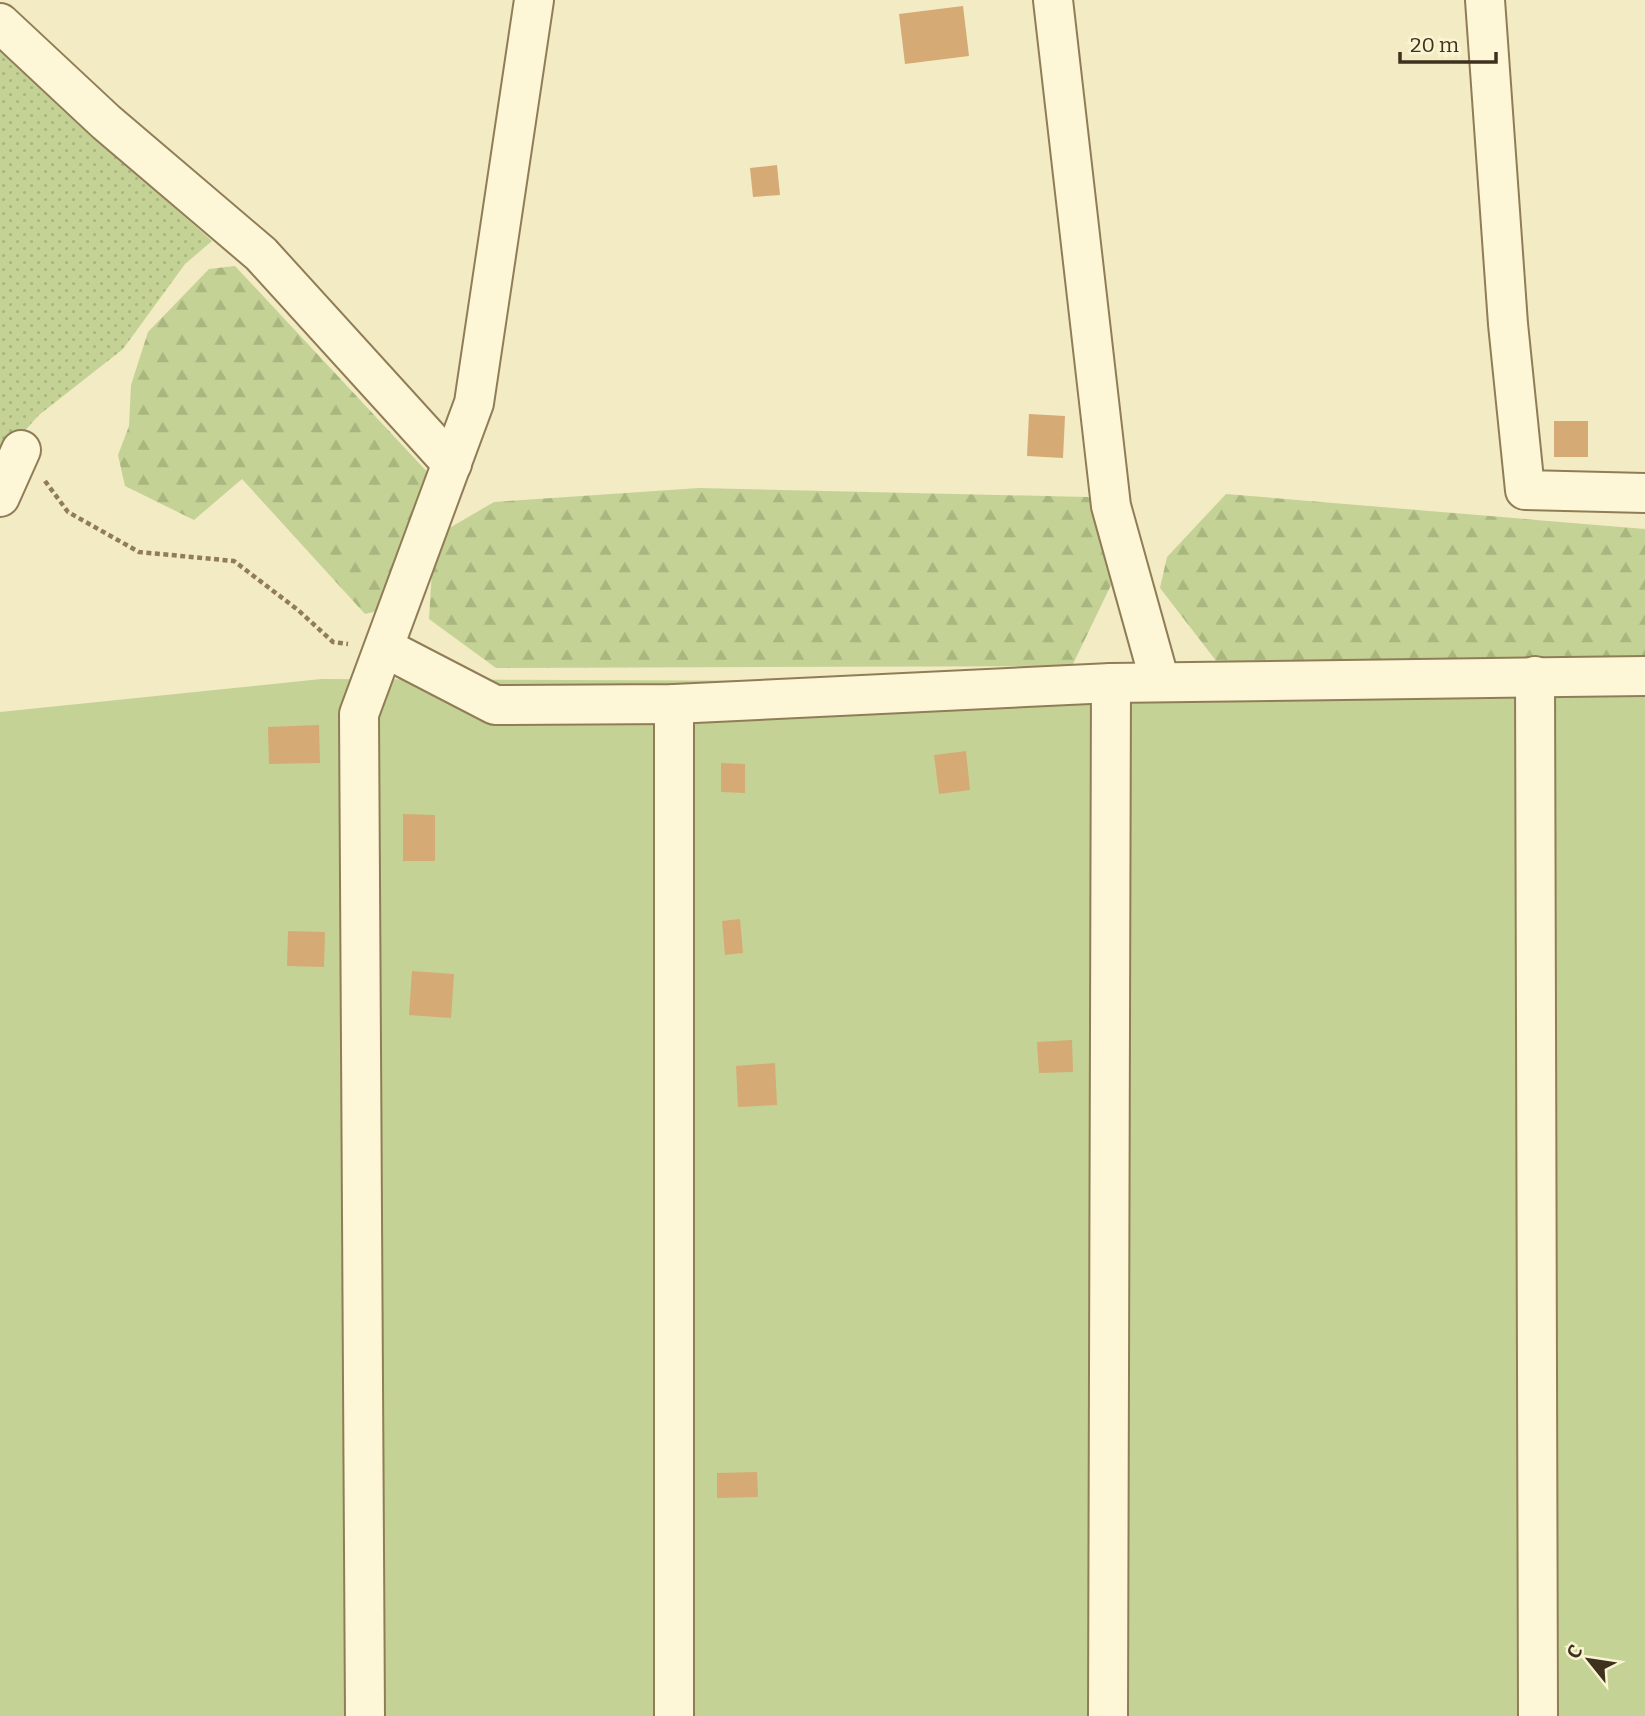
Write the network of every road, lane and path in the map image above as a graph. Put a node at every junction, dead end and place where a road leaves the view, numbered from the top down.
1 (534, 0) edge
2 (1054, 0) edge
3 (1485, 0) edge
4 (0, 23) edge
5 (21, 450) joint
6 (452, 464) junction
7 (1645, 494) edge
8 (0, 497) edge
9 (385, 648) junction
10 (1535, 676) junction
11 (1645, 676) edge
12 (1160, 682) junction
13 (1111, 683) junction
14 (674, 704) junction
15 (365, 1716) edge
16 (674, 1716) edge
17 (1108, 1716) edge
18 (1538, 1716) edge

1 - 6 street
2 - 12 street
3 - 7 street
4 - 6 street
5 - 8 street
5 - 9 path
6 - 9 street
9 - 14 street
9 - 15 street
10 - 11 street
10 - 12 street
10 - 18 street
12 - 13 street
13 - 14 street
13 - 17 street
14 - 16 street

